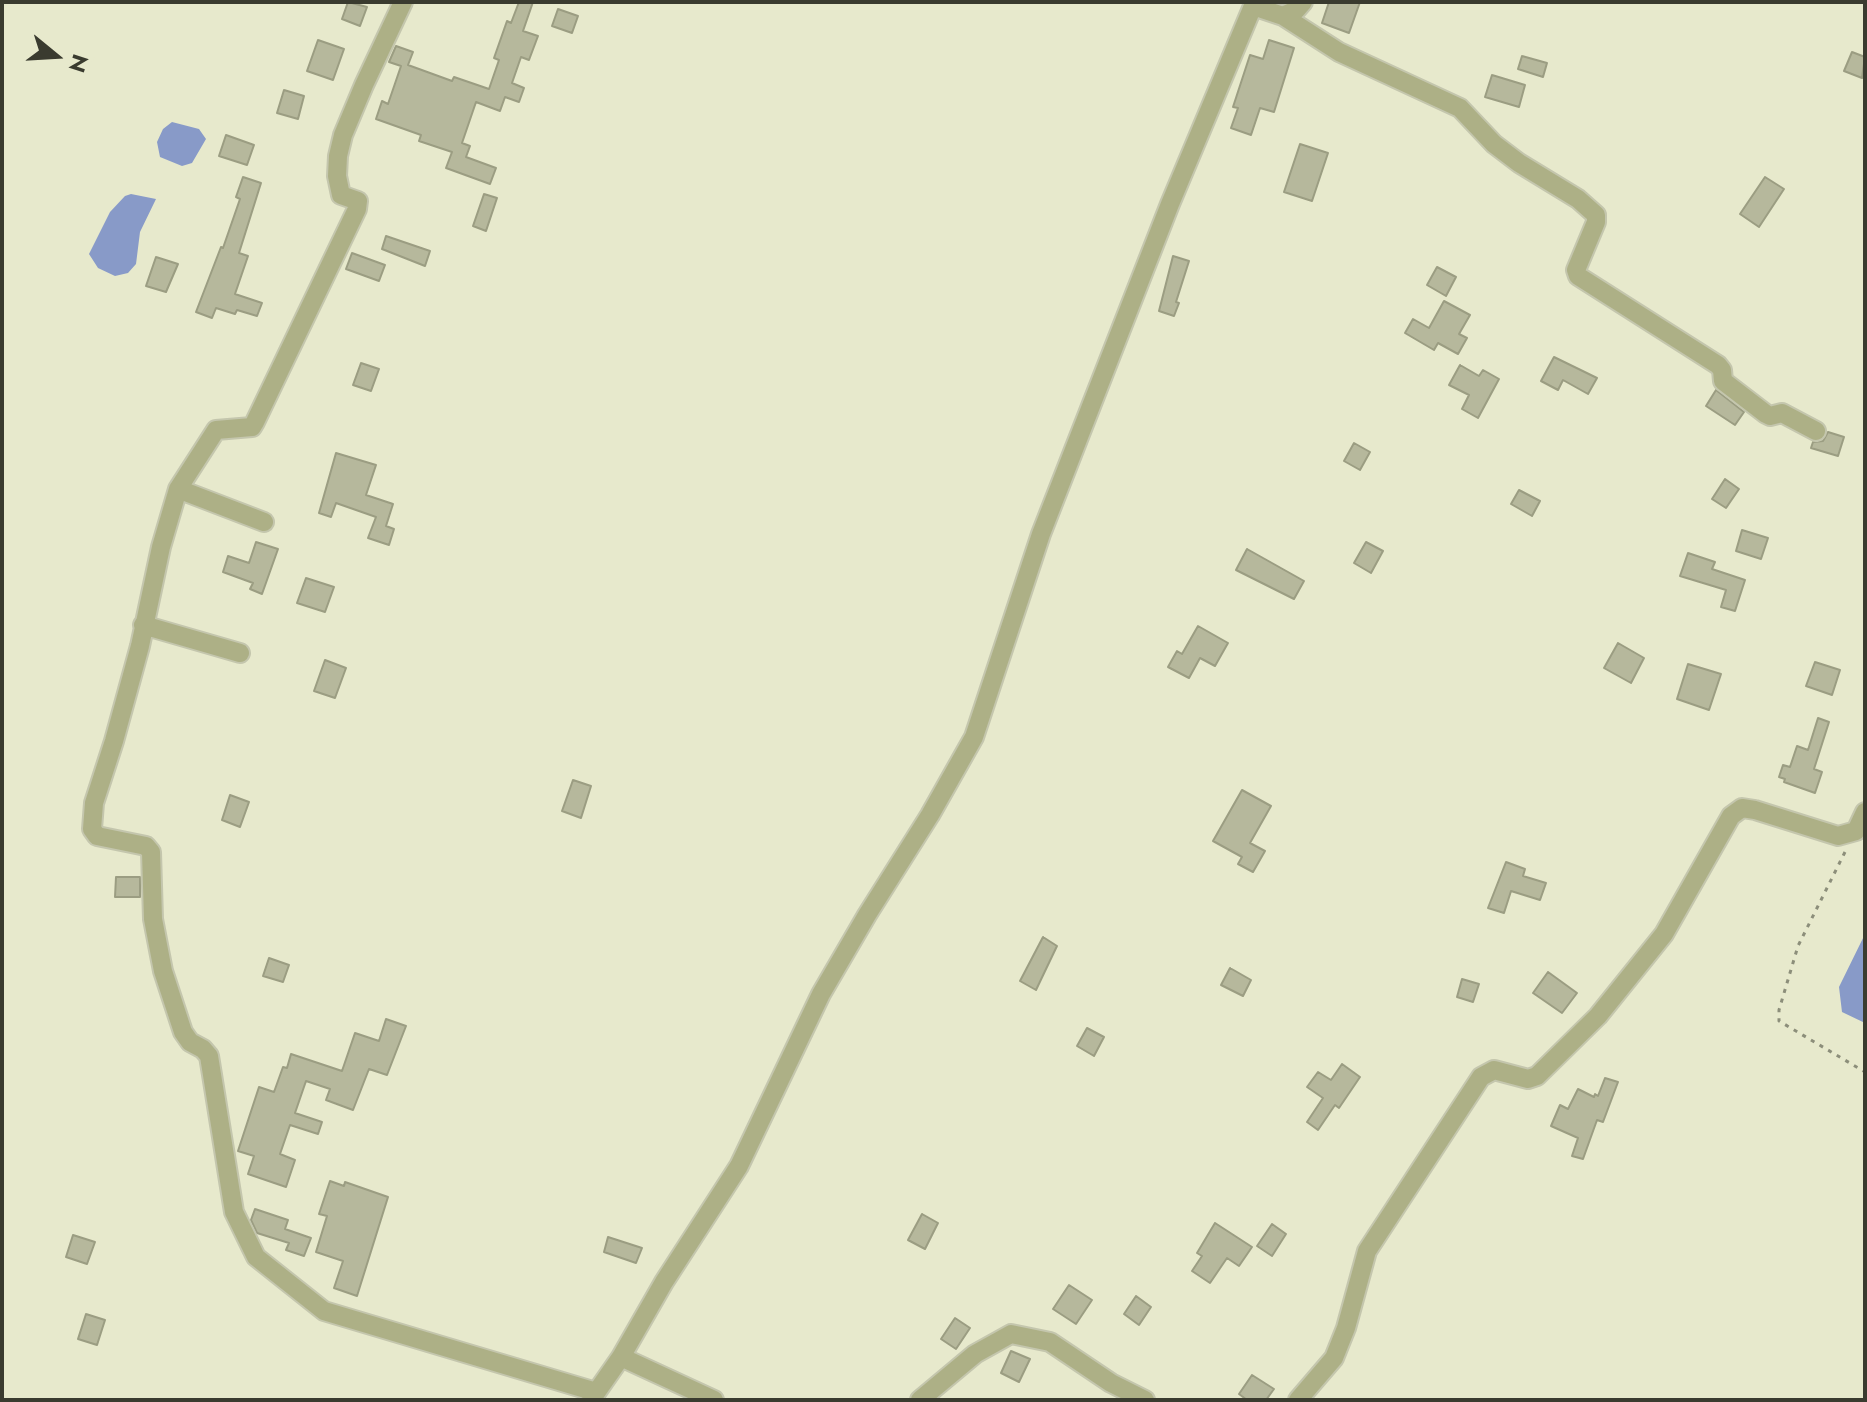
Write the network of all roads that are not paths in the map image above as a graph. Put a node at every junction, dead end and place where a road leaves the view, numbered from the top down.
1 (403, 2) edge
2 (1303, 2) edge
3 (1249, 4) edge
4 (1283, 16) junction
5 (1816, 431) dead end
6 (178, 489) junction
7 (264, 522) dead end
8 (143, 625) junction
9 (240, 653) dead end
10 (1865, 812) edge
11 (621, 1357) junction
12 (594, 1396) edge
13 (714, 1400) edge
14 (920, 1400) edge
15 (1145, 1400) edge
16 (1298, 1400) edge

1 - 6 street
2 - 4 street
3 - 4 street
3 - 11 street
4 - 5 street
6 - 7 street
6 - 8 street
8 - 9 street
8 - 12 street
10 - 16 street
11 - 12 street
11 - 13 street
14 - 15 street

